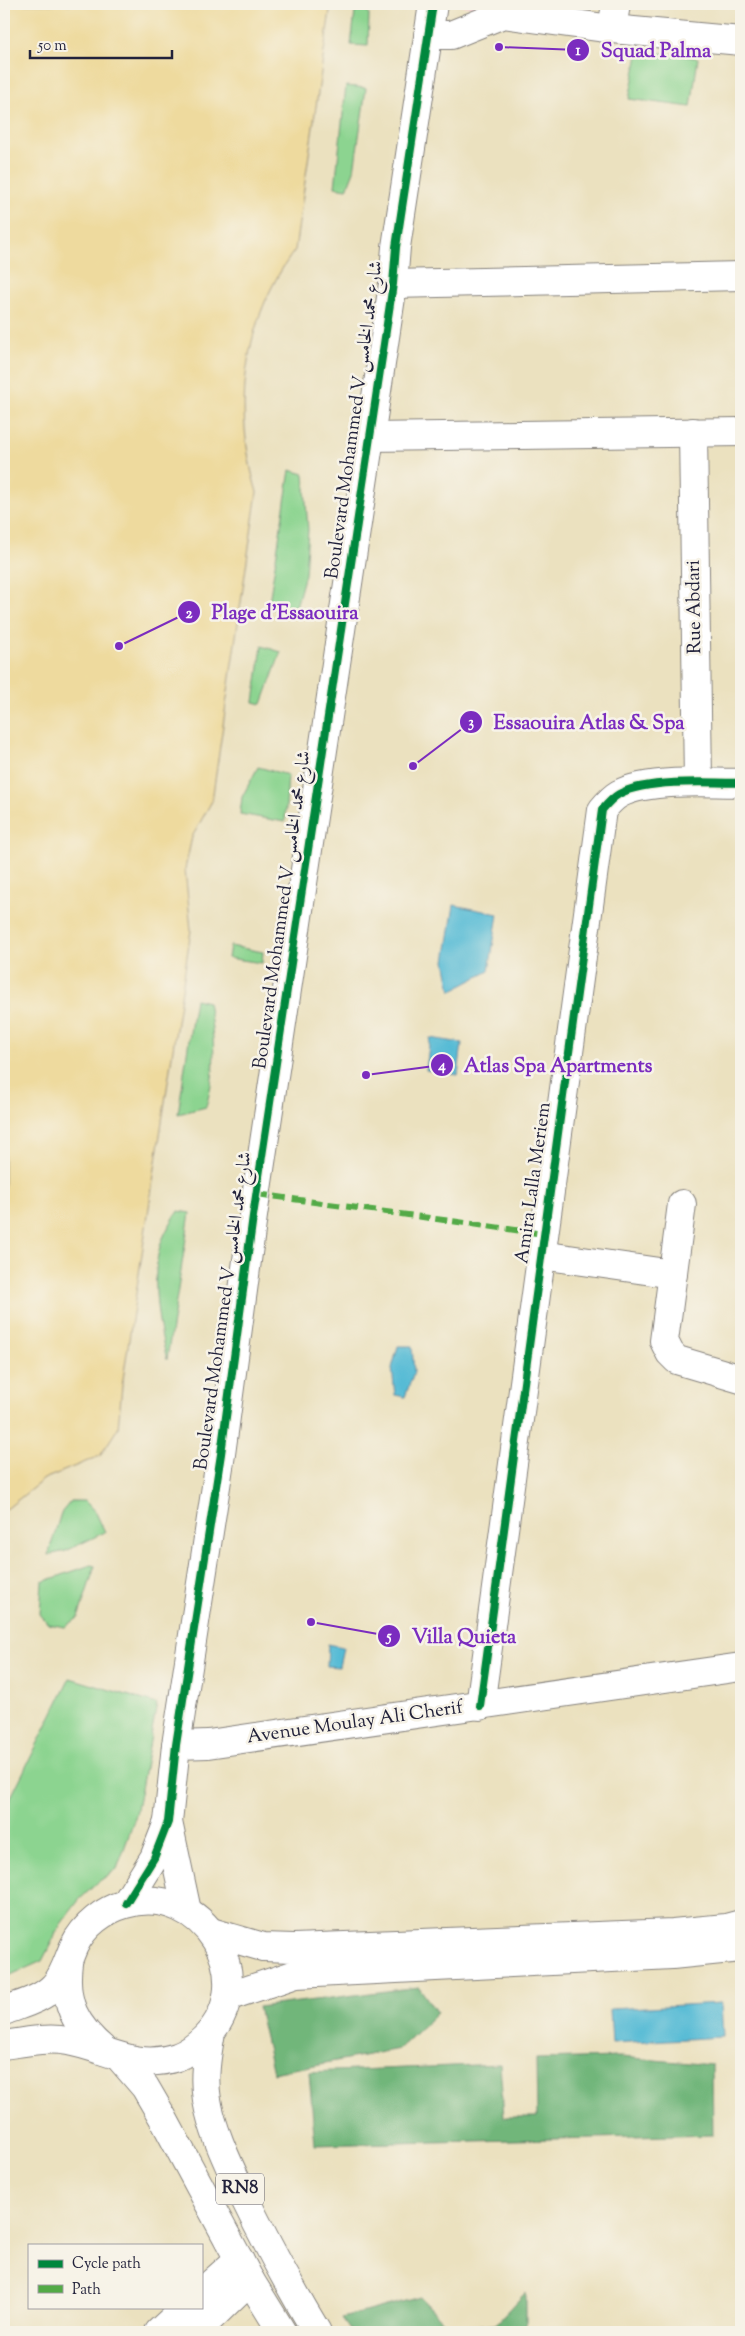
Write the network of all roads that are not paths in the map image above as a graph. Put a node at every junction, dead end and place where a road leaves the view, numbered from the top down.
1 (433, 4) edge
2 (614, 17) edge
3 (428, 35) junction
4 (741, 41) edge
5 (741, 276) edge
6 (393, 284) junction
7 (693, 432) junction
8 (741, 432) edge
9 (370, 436) junction
10 (698, 782) junction
11 (741, 783) edge
12 (682, 1204) dead end
13 (541, 1255) junction
14 (673, 1274) junction
15 (741, 1378) edge
16 (741, 1667) edge
17 (480, 1706) junction
18 (176, 1745) junction
19 (168, 1822) junction
20 (126, 1903) junction
21 (187, 1911) junction
22 (741, 1924) edge
23 (211, 1932) junction
24 (741, 1948) edge
25 (69, 1960) junction
26 (227, 1997) junction
27 (4, 2011) edge
28 (211, 2032) junction
29 (4, 2046) edge
30 (112, 2054) junction
31 (245, 2269) junction
32 (203, 2317) edge
33 (159, 2332) edge
34 (282, 2332) edge
35 (317, 2332) edge

1 - 3 main road, Boulevard Mohammed V شارع محمد الخامس
2 - 3 main road
2 - 4 main road
3 - 6 main road, Boulevard Mohammed V شارع محمد الخامس
5 - 6 main road
6 - 9 main road, Boulevard Mohammed V شارع محمد الخامس
7 - 8 main road
7 - 9 main road
7 - 10 main road, Rue Abdari
9 - 18 main road, Boulevard Mohammed V شارع محمد الخامس
10 - 11 main road, Amira Lalla Meriem
10 - 13 main road, Amira Lalla Meriem
12 - 14 main road
13 - 14 main road
13 - 17 main road, Amira Lalla Meriem
14 - 15 main road
16 - 17 main road, Avenue Moulay Ali Cherif
17 - 18 main road, Avenue Moulay Ali Cherif
18 - 19 main road, Boulevard Mohammed V شارع محمد الخامس
19 - 20 main road
19 - 21 main road
20 - 21 main road, RN8
20 - 25 main road, RN8
21 - 23 main road, RN8
22 - 23 main road
23 - 26 main road, RN8
24 - 26 main road
25 - 27 main road
25 - 30 main road, RN8
26 - 28 main road, RN8
28 - 30 main road, RN8
28 - 35 main road, RN8
29 - 30 main road
30 - 31 main road, RN8
31 - 32 main road
31 - 34 main road, RN8
32 - 33 main road

